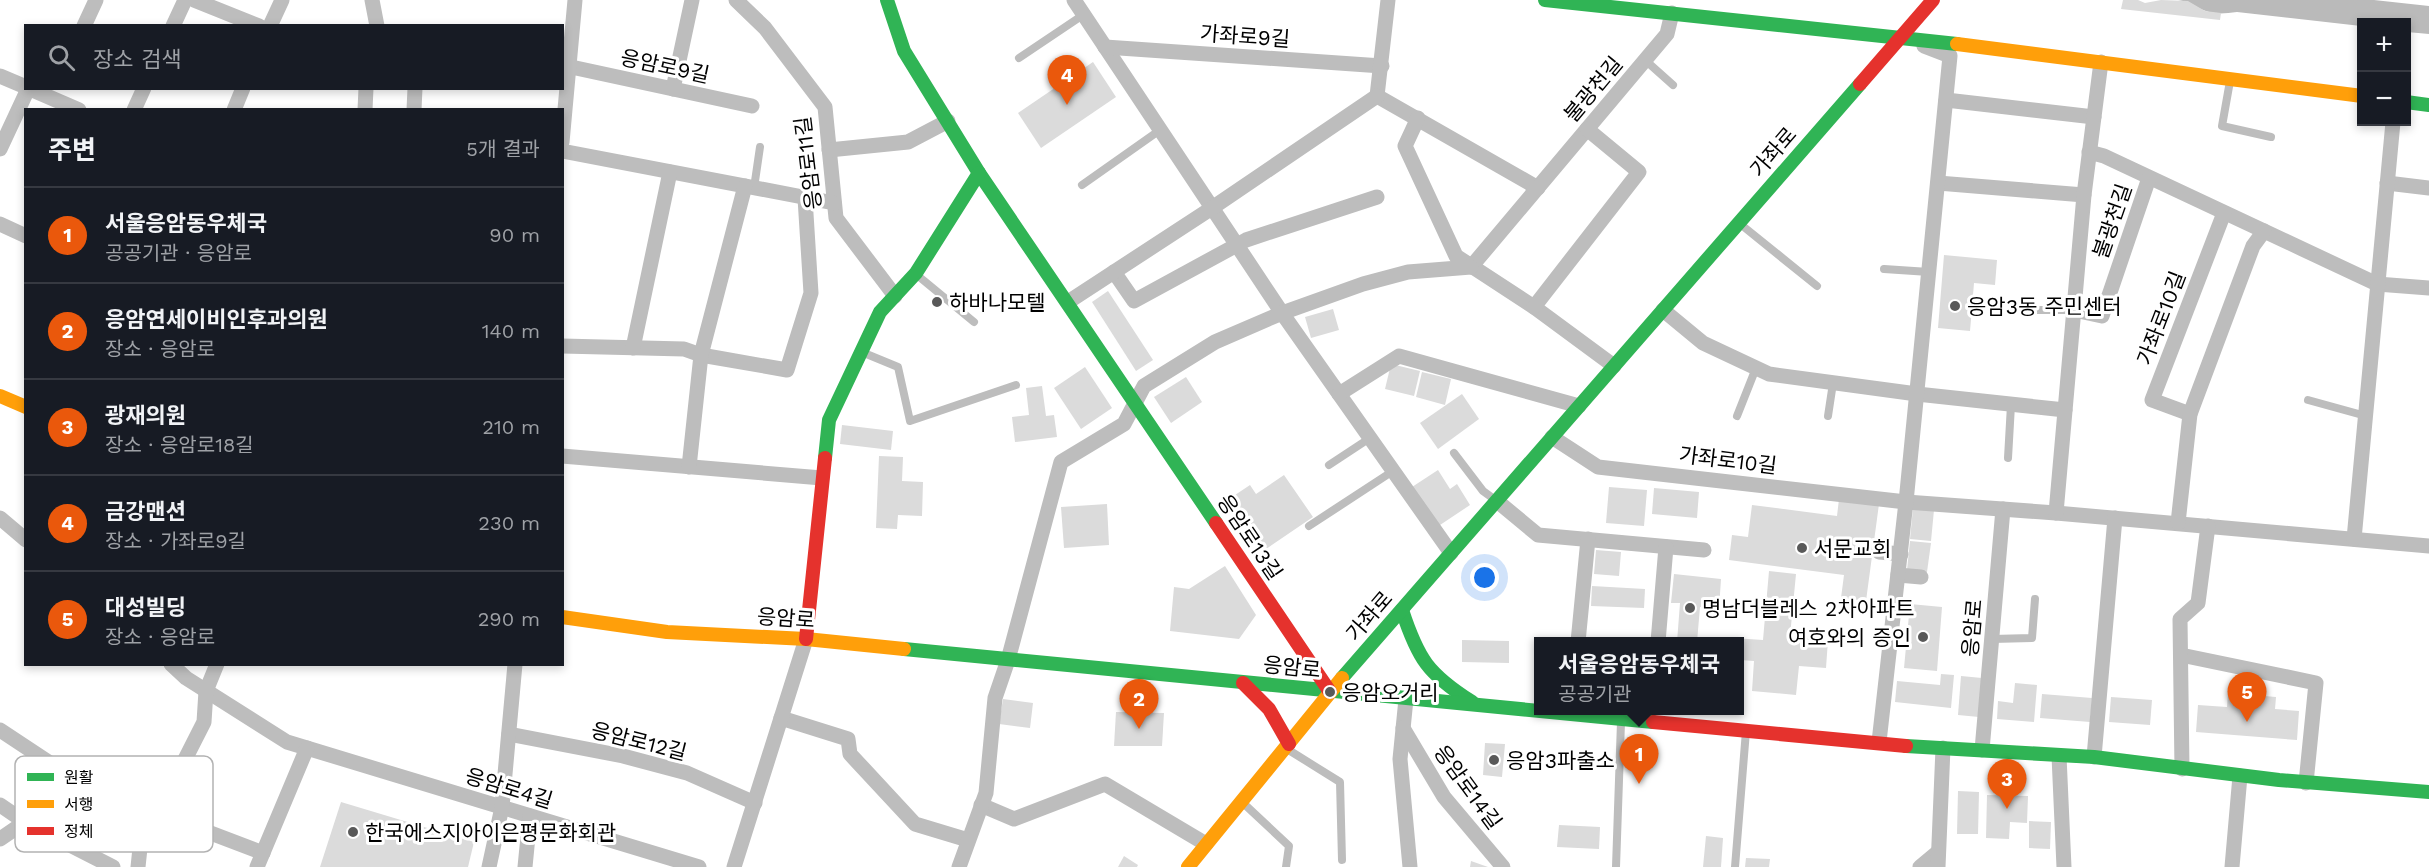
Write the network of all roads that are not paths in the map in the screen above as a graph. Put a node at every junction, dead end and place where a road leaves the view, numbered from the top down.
1 (96, 0) edge
2 (185, 0) edge
3 (194, 0) edge
4 (282, 0) edge
5 (372, 0) edge
6 (575, 0) edge
7 (692, 0) edge
8 (736, 0) edge
9 (887, 0) edge
10 (1074, 0) edge
11 (1388, 0) edge
12 (1545, 0) edge
13 (1933, 0) edge
14 (1672, 13) junction
15 (1083, 15) junction
16 (85, 24) edge
17 (174, 24) edge
18 (254, 24) edge
19 (271, 24) edge
20 (376, 24) edge
21 (1902, 37) junction
22 (1105, 47) junction
23 (1019, 58) dead end
24 (1645, 60) junction
25 (2101, 62) junction
26 (566, 66) edge
27 (1382, 66) junction
28 (0, 76) edge
29 (2230, 79) junction
30 (1673, 85) dead end
31 (24, 87) edge
32 (673, 89) junction
33 (26, 90) edge
34 (37, 90) edge
35 (143, 90) edge
36 (242, 90) edge
37 (366, 90) edge
38 (415, 90) edge
39 (53, 93) edge
40 (2357, 95) edge
41 (1377, 96) junction
42 (1946, 100) junction
43 (2411, 103) edge
44 (2429, 105) edge
45 (752, 106) dead end
46 (76, 108) edge
47 (135, 108) edge
48 (235, 108) edge
49 (365, 108) edge
50 (414, 108) edge
51 (564, 108) edge
52 (2094, 117) junction
53 (1418, 118) junction
54 (948, 121) junction
55 (2393, 126) edge
56 (1587, 129) junction
57 (1160, 130) junction
58 (2271, 136) dead end
59 (760, 147) dead end
60 (0, 149) edge
61 (829, 150) junction
62 (564, 152) edge
63 (2089, 152) junction
64 (670, 172) junction
65 (979, 173) junction
66 (2149, 178) junction
67 (1938, 183) junction
68 (2387, 183) junction
69 (1082, 185) dead end
70 (750, 187) junction
71 (1538, 188) junction
72 (2429, 188) edge
73 (2084, 195) junction
74 (1377, 197) dead end
75 (805, 198) junction
76 (834, 203) junction
77 (1212, 208) junction
78 (2224, 213) junction
79 (1739, 223) junction
80 (0, 224) edge
81 (2264, 231) junction
82 (24, 235) edge
83 (1238, 246) junction
84 (1471, 267) junction
85 (1884, 269) dead end
86 (1114, 272) junction
87 (1929, 272) junction
88 (915, 273) junction
89 (2377, 284) junction
90 (1817, 286) dead end
91 (2429, 288) edge
92 (895, 296) junction
93 (1068, 302) junction
94 (1534, 307) junction
95 (1663, 310) junction
96 (2034, 310) dead end
97 (2074, 310) junction
98 (1282, 313) junction
99 (974, 322) dead end
100 (564, 346) edge
101 (633, 348) junction
102 (861, 352) junction
103 (701, 355) junction
104 (1614, 366) junction
105 (1756, 368) junction
106 (1833, 383) junction
107 (1016, 385) dead end
108 (1339, 393) junction
109 (1917, 394) junction
110 (0, 396) edge
111 (2308, 400) dead end
112 (1136, 405) junction
113 (2011, 405) junction
114 (24, 406) edge
115 (1579, 406) junction
116 (2065, 410) junction
117 (2190, 414) junction
118 (1737, 416) dead end
119 (1828, 416) dead end
120 (2366, 416) junction
121 (1370, 438) junction
122 (1552, 438) junction
123 (1454, 453) dead end
124 (564, 456) edge
125 (2008, 458) dead end
126 (1329, 465) dead end
127 (689, 467) junction
128 (1394, 471) junction
129 (822, 478) junction
130 (1497, 501) junction
131 (1906, 502) junction
132 (2003, 509) junction
133 (2056, 513) junction
134 (0, 518) edge
135 (2115, 518) junction
136 (2178, 524) junction
137 (1310, 526) dead end
138 (2208, 526) junction
139 (24, 538) edge
140 (1588, 539) junction
141 (2354, 539) junction
142 (2429, 546) edge
143 (1666, 547) junction
144 (1704, 550) dead end
145 (1879, 552) dead end
146 (1451, 553) junction
147 (1901, 554) junction
148 (1898, 575) junction
149 (1922, 577) dead end
150 (2035, 599) dead end
151 (1402, 610) junction
152 (564, 617) edge
153 (1578, 637) edge
154 (1658, 637) edge
155 (806, 639) junction
156 (1992, 639) junction
157 (2181, 655) junction
158 (1008, 660) junction
159 (174, 666) edge
160 (216, 666) edge
161 (515, 666) edge
162 (1243, 683) junction
163 (206, 691) junction
164 (1330, 692) junction
165 (1406, 699) junction
166 (1478, 705) junction
167 (1534, 709) edge
168 (1596, 715) edge
169 (1651, 716) edge
170 (782, 718) junction
171 (1622, 718) junction
172 (1403, 728) junction
173 (1746, 729) junction
174 (0, 730) edge
175 (509, 734) junction
176 (1879, 742) junction
177 (1287, 746) junction
178 (308, 748) junction
179 (1943, 748) junction
180 (1982, 750) junction
181 (39, 756) edge
182 (187, 756) edge
183 (2060, 756) junction
184 (2094, 757) junction
185 (2182, 769) junction
186 (2240, 776) junction
187 (2306, 783) junction
188 (2429, 792) edge
189 (1241, 801) junction
190 (755, 803) junction
191 (0, 805) edge
192 (981, 805) junction
193 (502, 807) junction
194 (15, 815) edge
195 (530, 816) junction
196 (15, 829) edge
197 (213, 838) edge
198 (0, 839) edge
199 (968, 840) junction
200 (1206, 844) junction
201 (84, 852) edge
202 (140, 852) edge
203 (260, 860) edge
204 (1342, 860) dead end
205 (1938, 860) edge
206 (113, 867) edge
207 (138, 867) edge
208 (489, 867) edge
209 (525, 867) edge
210 (699, 867) edge
211 (734, 867) edge
212 (959, 867) edge
213 (1188, 867) edge
214 (1286, 867) edge
215 (1410, 867) edge
216 (1503, 867) edge
217 (1616, 867) edge
218 (1735, 867) edge
219 (1920, 867) edge
220 (2064, 867) edge
221 (2232, 867) edge

1 - 16 street
2 - 17 street
3 - 18 street
4 - 19 street
5 - 20 street
6 - 26 street
7 - 32 street
8 - 61 street, 응암로11길
9 - 54 main road, 응암로13길
10 - 15 street
11 - 27 street
12 - 14 main road
13 - 21 main road, 가좌로
14 - 21 main road
14 - 24 street, 불광천길
15 - 22 street
15 - 23 lane
21 - 25 main road
21 - 42 street
21 - 79 main road, 가좌로
22 - 27 street, 가좌로9길
22 - 57 street
24 - 30 lane
24 - 56 street, 불광천길
25 - 29 main road
25 - 52 street, 불광천길
26 - 32 street, 응암로9길
26 - 51 street
27 - 41 street
28 - 31 street
29 - 40 main road
29 - 58 lane
32 - 45 street, 응암로9길
33 - 60 street
34 - 39 street
35 - 47 street
36 - 48 street
37 - 49 street
38 - 50 street
39 - 46 street
41 - 53 street
41 - 77 street
42 - 52 street
42 - 67 street
43 - 44 main road
52 - 63 street, 불광천길
53 - 71 street
53 - 84 street
54 - 61 street
54 - 65 main road, 응암로13길
55 - 68 street
56 - 71 street, 불광천길
56 - 94 street
57 - 69 lane
57 - 77 street
59 - 70 lane
61 - 76 street, 응암로11길
62 - 64 street
63 - 66 street
63 - 73 street, 불광천길
64 - 70 street
64 - 101 street
65 - 88 main road
65 - 93 main road, 응암로13길
66 - 78 street, 불광천길
66 - 97 street, 불광천길
67 - 73 street
67 - 87 street
68 - 72 street
68 - 89 street
70 - 75 street
70 - 103 street
71 - 84 street, 불광천길
73 - 97 street, 불광천길
74 - 83 street
75 - 76 street
75 - 103 street
76 - 92 street, 응암로11길
77 - 83 street
77 - 86 street
78 - 81 street, 불광천길
78 - 117 street, 가좌로10길
79 - 90 lane
79 - 95 main road, 가좌로
80 - 82 street
81 - 89 street, 불광천길
81 - 117 street
83 - 86 street
83 - 98 street
84 - 94 street
84 - 98 street
85 - 87 lane
86 - 93 street
87 - 109 street
88 - 92 main road
88 - 99 lane
89 - 91 street
89 - 120 street
92 - 102 main road
93 - 112 main road, 응암로13길
94 - 104 street
95 - 104 main road, 가좌로
95 - 105 street
96 - 97 lane
97 - 116 street
98 - 108 street
98 - 112 street
100 - 101 street
101 - 103 street
102 - 107 lane
102 - 129 main road
103 - 127 street
104 - 115 main road, 가좌로
105 - 106 street
105 - 118 lane
106 - 109 street
106 - 119 lane
108 - 115 street
108 - 121 street
109 - 113 street
109 - 131 street
110 - 114 main road
111 - 120 lane
112 - 158 street
112 - 164 main road, 응암로13길
113 - 116 street
113 - 125 lane
115 - 122 main road, 가좌로
116 - 133 street
117 - 136 street
120 - 141 street
121 - 126 lane
121 - 128 street
122 - 130 main road, 가좌로
122 - 131 street, 가좌로10길
123 - 130 lane
124 - 127 street
127 - 129 street
128 - 137 lane
128 - 146 street
129 - 155 main road
130 - 140 street
130 - 146 main road, 가좌로
131 - 132 street, 가좌로10길
131 - 147 street
132 - 133 street, 가좌로10길
132 - 156 street, 응암로
133 - 135 street, 가좌로10길
134 - 139 street
135 - 136 street, 가좌로10길
135 - 184 street
136 - 138 street, 가좌로10길
138 - 141 street, 가좌로10길
138 - 157 street
140 - 143 street
140 - 153 street
141 - 142 street, 가좌로10길
143 - 144 street
143 - 154 street
145 - 147 street
146 - 151 main road, 가좌로
147 - 148 street
148 - 149 street
148 - 176 street
150 - 156 lane
151 - 164 main road, 가좌로
151 - 166 main road
152 - 155 main road, 응암로
155 - 158 main road, 응암로
155 - 170 street
156 - 180 street, 응암로
157 - 185 street
157 - 187 street
158 - 162 main road, 응암로
158 - 192 street
159 - 163 street, 응암로4길
160 - 163 street
161 - 175 street
162 - 164 main road, 응암로
162 - 177 main road
163 - 178 street, 응암로4길
163 - 182 street
164 - 165 main road, 응암로
164 - 177 main road, 가좌로
165 - 166 main road, 응암로
165 - 172 street, 응암로14길
166 - 167 main road, 응암로
168 - 171 main road, 응암로
169 - 171 main road, 응암로
169 - 173 main road, 응암로
170 - 190 street
170 - 199 street
171 - 217 lane
172 - 215 street, 응암로14길
172 - 216 street, 응암로14길
173 - 176 main road, 응암로
173 - 218 lane
174 - 181 street
175 - 190 street, 응암로12길
175 - 193 street
176 - 179 main road, 응암로
177 - 189 main road, 가좌로
177 - 204 lane
178 - 193 street, 응암로4길
178 - 203 street
179 - 180 main road, 응암로
179 - 205 street
180 - 183 main road, 응암로
183 - 184 main road, 응암로
183 - 220 street
184 - 185 main road, 응암로
185 - 186 main road, 응암로
186 - 187 main road, 응암로
186 - 221 street
187 - 188 main road, 응암로
189 - 200 main road, 가좌로
189 - 214 lane
190 - 211 street
191 - 194 street
192 - 199 street
192 - 200 street
193 - 195 street, 응암로4길
193 - 208 street
195 - 209 street
195 - 210 street, 응암로4길
196 - 198 street
197 - 203 street
199 - 212 street
200 - 213 main road, 가좌로
201 - 206 street
202 - 207 street
205 - 219 street

